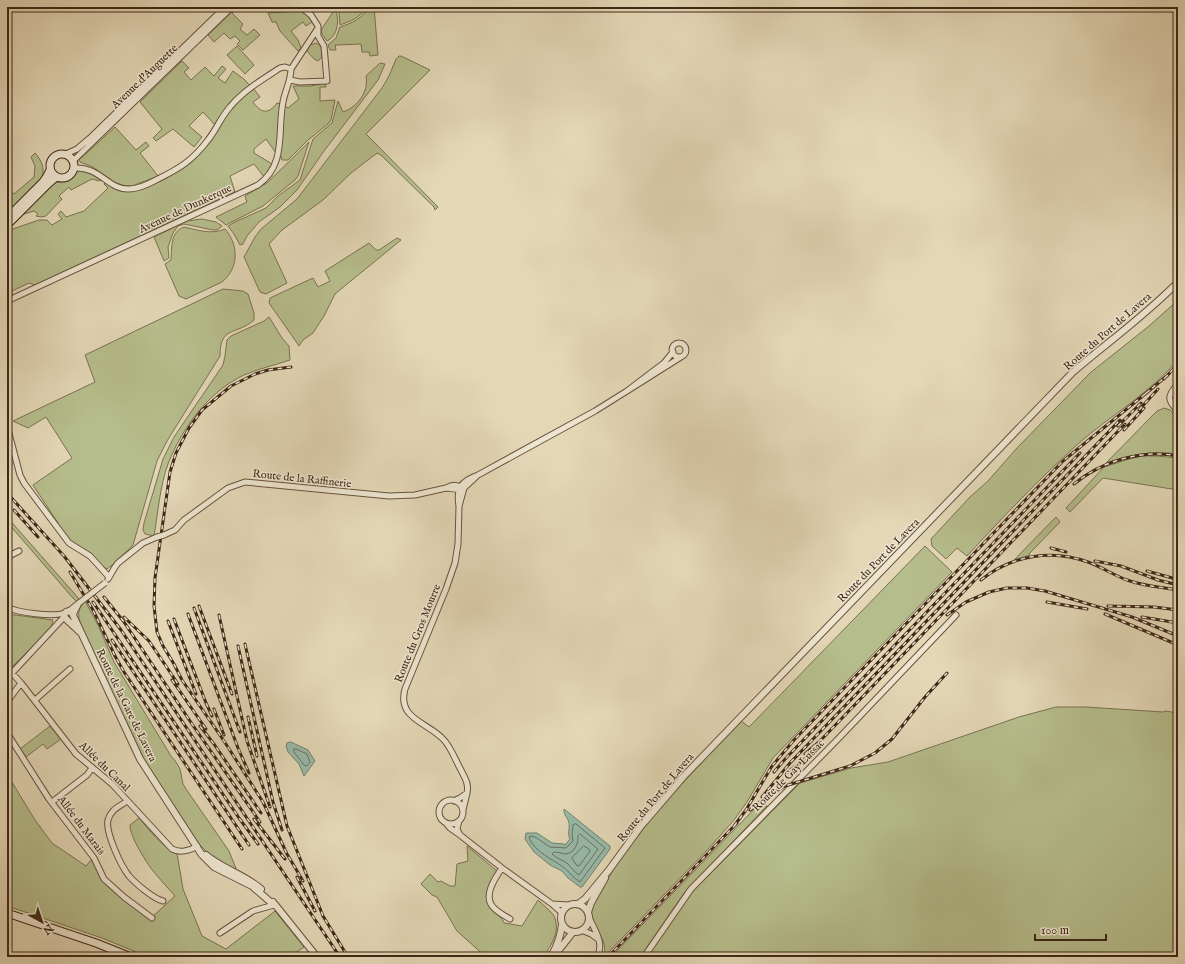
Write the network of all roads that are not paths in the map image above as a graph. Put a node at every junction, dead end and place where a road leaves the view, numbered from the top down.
1 (225, 7) edge
2 (232, 7) edge
3 (261, 7) edge
4 (301, 7) edge
5 (318, 28) junction
6 (310, 40) junction
7 (322, 42) junction
8 (291, 69) junction
9 (290, 80) junction
10 (66, 154) junction
11 (74, 164) junction
12 (50, 170) junction
13 (56, 177) junction
14 (7, 218) edge
15 (7, 224) edge
16 (1178, 282) edge
17 (7, 301) edge
18 (673, 352) junction
19 (681, 357) junction
20 (1178, 384) edge
21 (628, 391) junction
22 (1178, 411) edge
23 (7, 426) edge
24 (461, 488) junction
25 (19, 551) dead end
26 (7, 557) edge
27 (109, 577) junction
28 (7, 607) edge
29 (68, 615) junction
30 (956, 615) dead end
31 (70, 669) dead end
32 (10, 671) edge
33 (21, 683) junction
34 (35, 700) junction
35 (7, 702) edge
36 (7, 733) edge
37 (92, 768) junction
38 (467, 793) junction
39 (127, 801) junction
40 (454, 801) junction
41 (52, 802) junction
42 (463, 811) junction
43 (459, 821) junction
44 (445, 822) junction
45 (460, 835) junction
46 (197, 846) junction
47 (502, 868) junction
48 (609, 870) junction
49 (163, 901) dead end
50 (552, 904) junction
51 (578, 904) junction
52 (274, 905) junction
53 (569, 905) junction
54 (562, 913) junction
55 (7, 914) edge
56 (588, 914) junction
57 (152, 918) dead end
58 (510, 919) dead end
59 (562, 924) junction
60 (582, 930) junction
61 (573, 932) junction
62 (220, 934) dead end
63 (599, 939) junction
64 (131, 957) edge
65 (317, 957) edge
66 (552, 957) edge
67 (597, 957) edge
68 (644, 957) edge

1 - 10 street, Avenue d'Auguette
2 - 11 street, Avenue d'Auguette
3 - 4 street
4 - 5 street
5 - 6 street
5 - 7 street
6 - 7 street
6 - 8 street
7 - 9 street
8 - 9 street, Avenue de Dunkerque
8 - 11 street
9 - 17 street, Avenue de Dunkerque
10 - 11 main road
10 - 12 main road
11 - 13 main road
12 - 13 main road
12 - 14 main road
13 - 15 main road
16 - 48 street, Route du Port de Lavera
18 - 19 street
18 - 19 street
18 - 21 street
19 - 21 street
20 - 22 street
21 - 24 street
23 - 27 street
24 - 27 street, Route de la Raffinerie, bridge
24 - 38 street, Route du Gros Mourre
25 - 26 street
27 - 29 street, Route de la Raffinerie, bridge
28 - 29 street
29 - 32 street, Route de la Raffinerie
29 - 46 street, Route de la Gare de Lavera
30 - 68 street, Route de Gay Lussac
31 - 34 street
32 - 33 street, Allée du Canal
33 - 34 street, Allée du Canal
33 - 35 street
34 - 37 street, Allée du Canal
36 - 41 street, Allée du Marais
37 - 39 street, Allée du Canal
37 - 41 street
38 - 40 street
38 - 42 street, Route du Gros Mourre
39 - 46 street, Allée du Canal
39 - 49 street
40 - 42 street
40 - 44 street
41 - 57 street, Allée du Marais
42 - 43 street, Route du Gros Mourre
43 - 44 street
43 - 45 street, Route du Gros Mourre
44 - 45 street
45 - 47 street
46 - 52 street, Route de la Gare de Lavera
47 - 50 street
47 - 58 street
48 - 51 street, Route du Port de Lavera
48 - 56 street, Route du Port de Lavera
50 - 53 street
50 - 54 street
51 - 53 street
51 - 56 street
52 - 62 street
52 - 65 street, Route de la Gare de Lavera
53 - 54 street
54 - 59 street
55 - 64 main road
56 - 60 street
56 - 63 street
59 - 61 street
59 - 66 street
60 - 61 street
60 - 63 street
61 - 66 street
63 - 67 street

